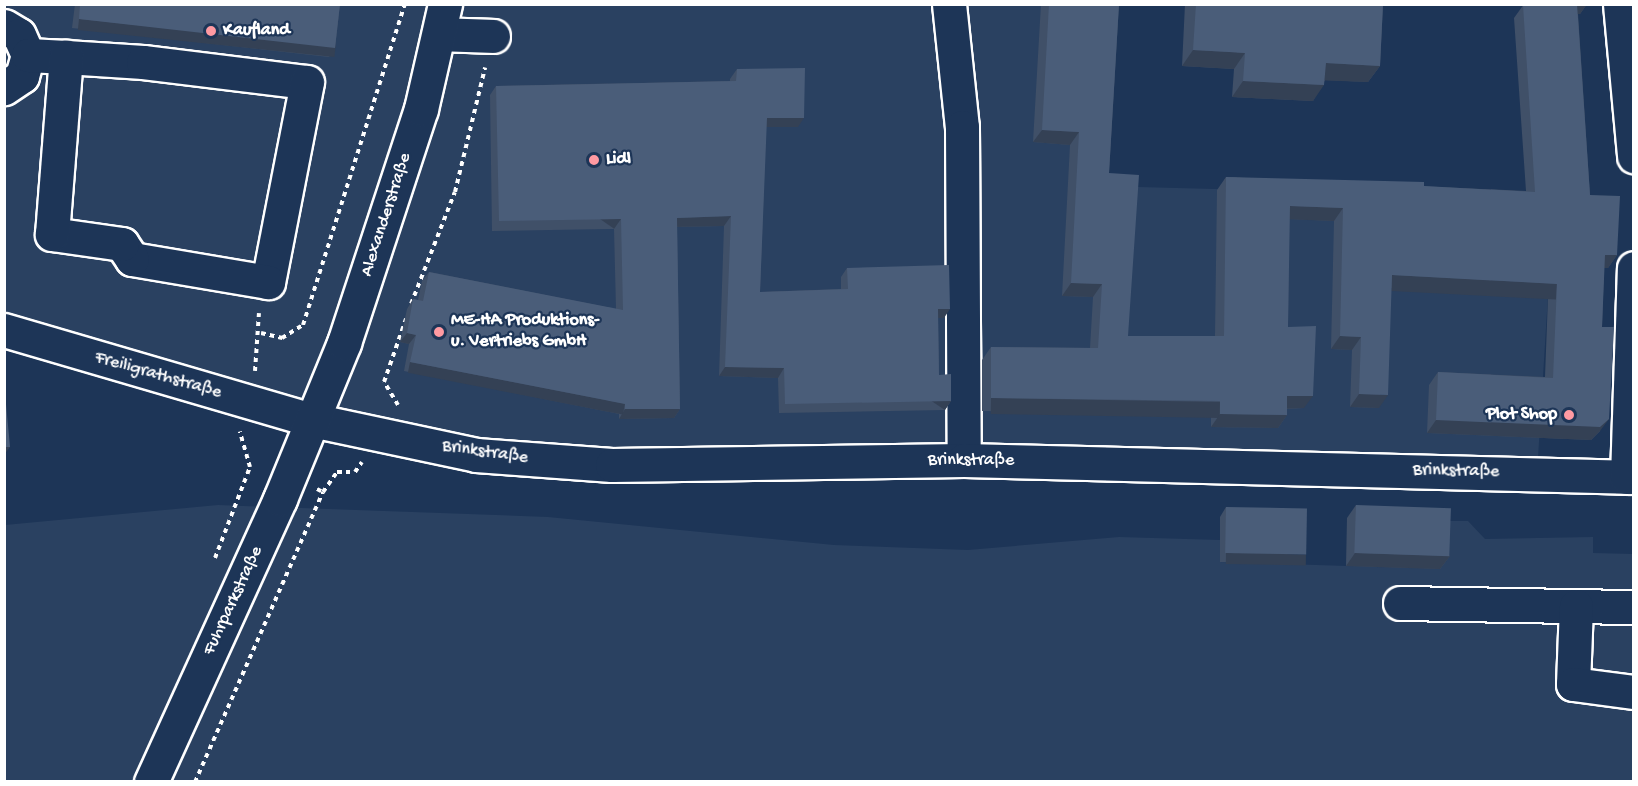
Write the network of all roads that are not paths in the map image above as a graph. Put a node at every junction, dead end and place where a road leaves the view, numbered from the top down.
1 (949, 4) edge
2 (1620, 4) edge
3 (442, 19) edge
4 (4, 26) edge
5 (493, 36) road end
6 (28, 55) junction
7 (66, 57) junction
8 (4, 88) edge
9 (1634, 156) edge
10 (1634, 268) edge
11 (4, 330) edge
12 (312, 420) junction
13 (964, 460) junction
14 (1630, 477) edge
15 (1400, 603) dead end
16 (1576, 606) junction
17 (1634, 607) edge
18 (1634, 692) edge
19 (151, 782) edge

1 - 13 street
2 - 9 street
3 - 5 street
3 - 12 street, Alexanderstraße
4 - 6 street
6 - 7 street
6 - 8 street
7 - 7 street
10 - 14 street
11 - 12 street, Freiligrathstraße
12 - 13 street, Brinkstraße
12 - 19 street, Fuhrparkstraße
13 - 14 street, Brinkstraße
15 - 16 street
16 - 17 street
16 - 18 street

